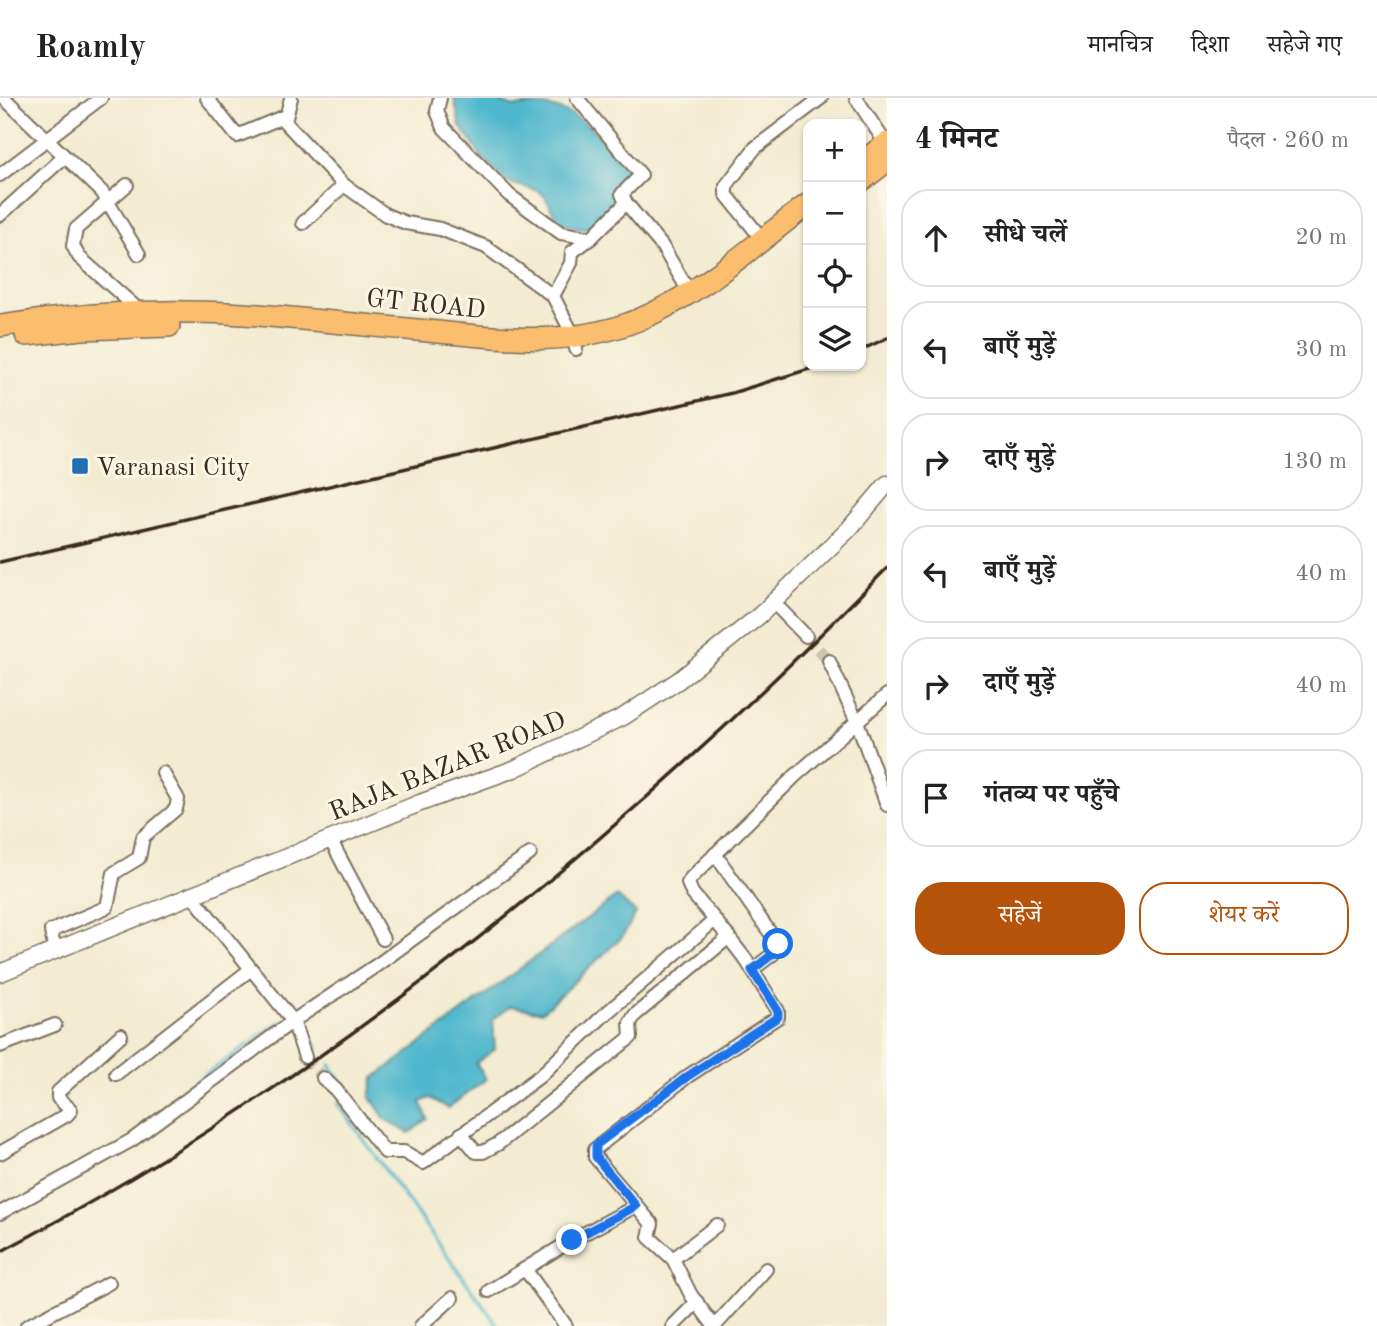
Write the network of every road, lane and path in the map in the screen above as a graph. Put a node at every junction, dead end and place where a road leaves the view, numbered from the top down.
1 (4, 98) edge
2 (101, 98) edge
3 (207, 98) edge
4 (291, 98) edge
5 (440, 98) edge
6 (576, 98) edge
7 (821, 98) edge
8 (856, 98) edge
9 (285, 116) junction
10 (45, 141) junction
11 (887, 144) edge
12 (64, 157) junction
13 (866, 159) edge
14 (887, 161) edge
15 (0, 175) edge
16 (866, 177) edge
17 (344, 185) junction
18 (127, 186) dead end
19 (626, 203) junction
20 (108, 204) junction
21 (803, 208) edge
22 (0, 215) edge
23 (303, 223) dead end
24 (803, 224) edge
25 (591, 238) junction
26 (762, 239) junction
27 (139, 254) dead end
28 (741, 263) junction
29 (690, 293) junction
30 (553, 296) junction
31 (141, 312) junction
32 (0, 327) edge
33 (0, 339) edge
34 (575, 343) junction
35 (887, 484) edge
36 (773, 602) junction
37 (806, 636) tunnel mouth
38 (829, 661) tunnel mouth
39 (887, 695) edge
40 (858, 724) junction
41 (163, 773) dead end
42 (887, 804) edge
43 (330, 839) junction
44 (530, 854) dead end
45 (715, 854) junction
46 (191, 894) junction
47 (715, 920) junction
48 (729, 937) junction
49 (383, 939) dead end
50 (55, 952) junction
51 (251, 969) junction
52 (752, 970) junction
53 (0, 973) edge
54 (293, 1021) junction
55 (55, 1025) dead end
56 (121, 1035) dead end
57 (0, 1046) edge
58 (305, 1056) tunnel mouth
59 (116, 1074) dead end
60 (323, 1078) tunnel mouth
61 (461, 1134) junction
62 (0, 1153) edge
63 (636, 1206) junction
64 (0, 1213) edge
65 (717, 1225) dead end
66 (673, 1259) junction
67 (525, 1269) junction
68 (766, 1269) dead end
69 (109, 1283) dead end
70 (489, 1291) dead end
71 (452, 1298) dead end
72 (697, 1303) junction
73 (27, 1326) edge
74 (421, 1326) edge
75 (566, 1326) edge
76 (673, 1326) edge
77 (715, 1326) edge

1 - 10 street
2 - 10 street
3 - 9 street
4 - 9 street
5 - 25 street
6 - 19 street
7 - 26 street
8 - 11 street
9 - 17 street
10 - 12 street
10 - 15 street
11 - 13 highway
12 - 20 street
12 - 22 street
14 - 16 highway
17 - 23 street
17 - 30 street
18 - 20 street
19 - 25 street
19 - 29 street
20 - 27 street
20 - 31 street
21 - 26 highway, GT ROAD
24 - 28 highway, GT ROAD
25 - 30 street
26 - 28 highway, GT ROAD
28 - 29 highway, GT ROAD
28 - 34 highway, GT ROAD
29 - 34 highway, GT ROAD
30 - 34 street
31 - 32 highway, GT ROAD
31 - 34 highway, GT ROAD
33 - 34 highway, GT ROAD
35 - 36 street, RAJA BAZAR ROAD
36 - 37 street
36 - 43 street, RAJA BAZAR ROAD
38 - 40 street
39 - 40 street
40 - 42 street
40 - 45 street
41 - 50 street
43 - 46 street, RAJA BAZAR ROAD
43 - 49 street
44 - 54 street
45 - 47 street
45 - 52 street
46 - 50 street, RAJA BAZAR ROAD
46 - 51 street
47 - 48 street
47 - 61 street
48 - 52 street
48 - 61 street
50 - 53 street, RAJA BAZAR ROAD
51 - 54 street
51 - 59 street
52 - 63 street
54 - 58 street
54 - 64 street
55 - 57 street
56 - 62 street
60 - 61 street
63 - 66 street
63 - 67 street
65 - 66 street
66 - 72 street
67 - 70 street
67 - 75 street
68 - 77 street
69 - 73 street
71 - 74 street
72 - 76 street
72 - 77 street

